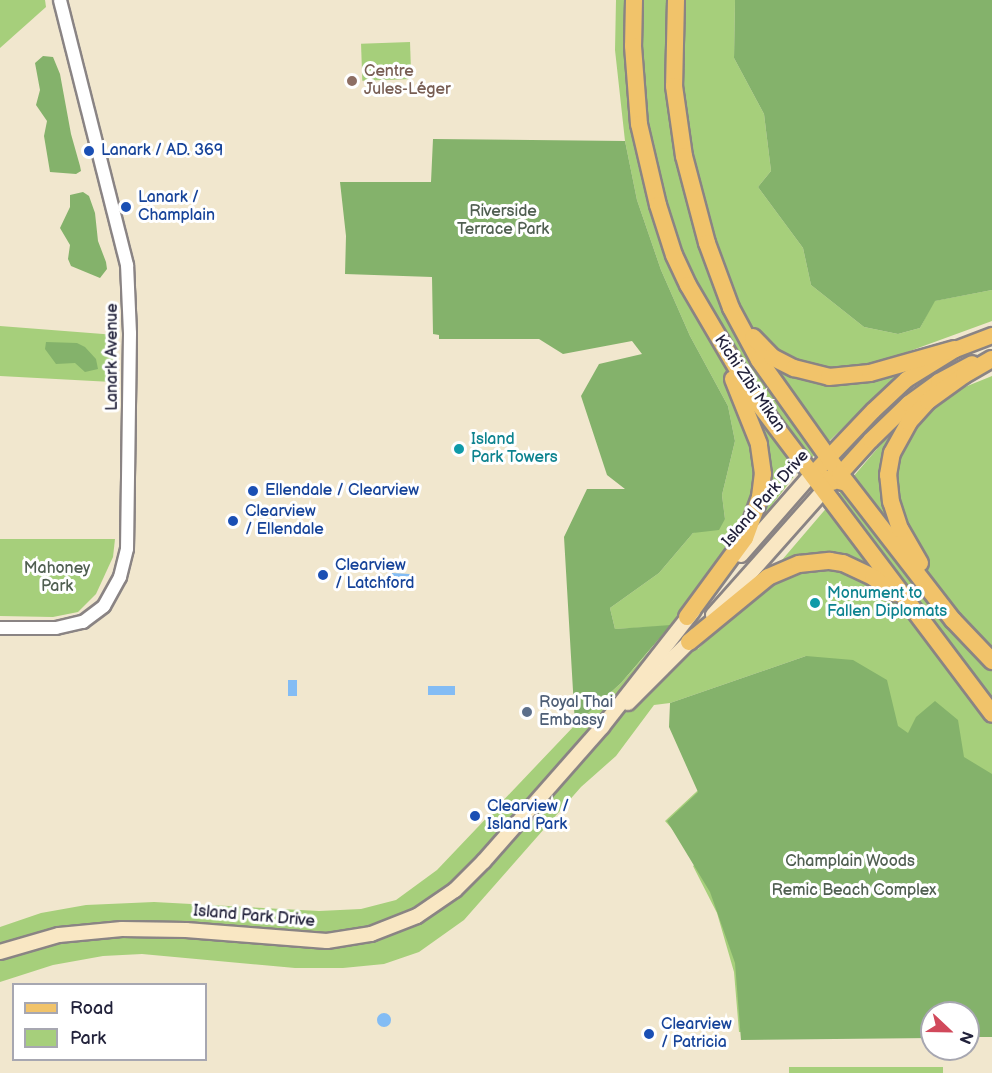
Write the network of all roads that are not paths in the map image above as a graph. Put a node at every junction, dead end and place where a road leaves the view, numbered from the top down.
1 (60, 0) edge
2 (634, 0) edge
3 (676, 0) edge
4 (731, 308) junction
5 (711, 328) junction
6 (992, 335) edge
7 (955, 349) junction
8 (992, 358) edge
9 (828, 456) junction
10 (808, 470) junction
11 (843, 478) junction
12 (824, 490) junction
13 (687, 617) junction
14 (0, 628) edge
15 (689, 642) junction
16 (945, 651) junction
17 (988, 656) edge
18 (992, 714) edge
19 (602, 727) junction
20 (0, 952) edge

1 - 14 street, Lanark Avenue
2 - 5 highway, Kichi Zībī Mīkan
3 - 4 highway, Kichi Zībī Mīkan
4 - 7 highway
4 - 9 highway, Kichi Zībī Mīkan
5 - 10 highway, Kichi Zībī Mīkan
5 - 13 highway
6 - 7 main road, Island Park Drive
7 - 9 main road, Island Park Drive
8 - 11 main road, Island Park Drive
8 - 17 highway
9 - 10 main road, Island Park Drive
9 - 11 highway, Kichi Zībī Mīkan
10 - 11 main road
10 - 12 highway, Kichi Zībī Mīkan
10 - 13 main road, Island Park Drive
11 - 12 main road, Island Park Drive
11 - 17 highway, Kichi Zībī Mīkan
12 - 15 main road, Island Park Drive
12 - 16 highway, Kichi Zībī Mīkan
13 - 19 main road, Island Park Drive
15 - 16 highway
15 - 19 main road, Island Park Drive
16 - 18 highway, Kichi Zībī Mīkan
19 - 20 main road, Island Park Drive

